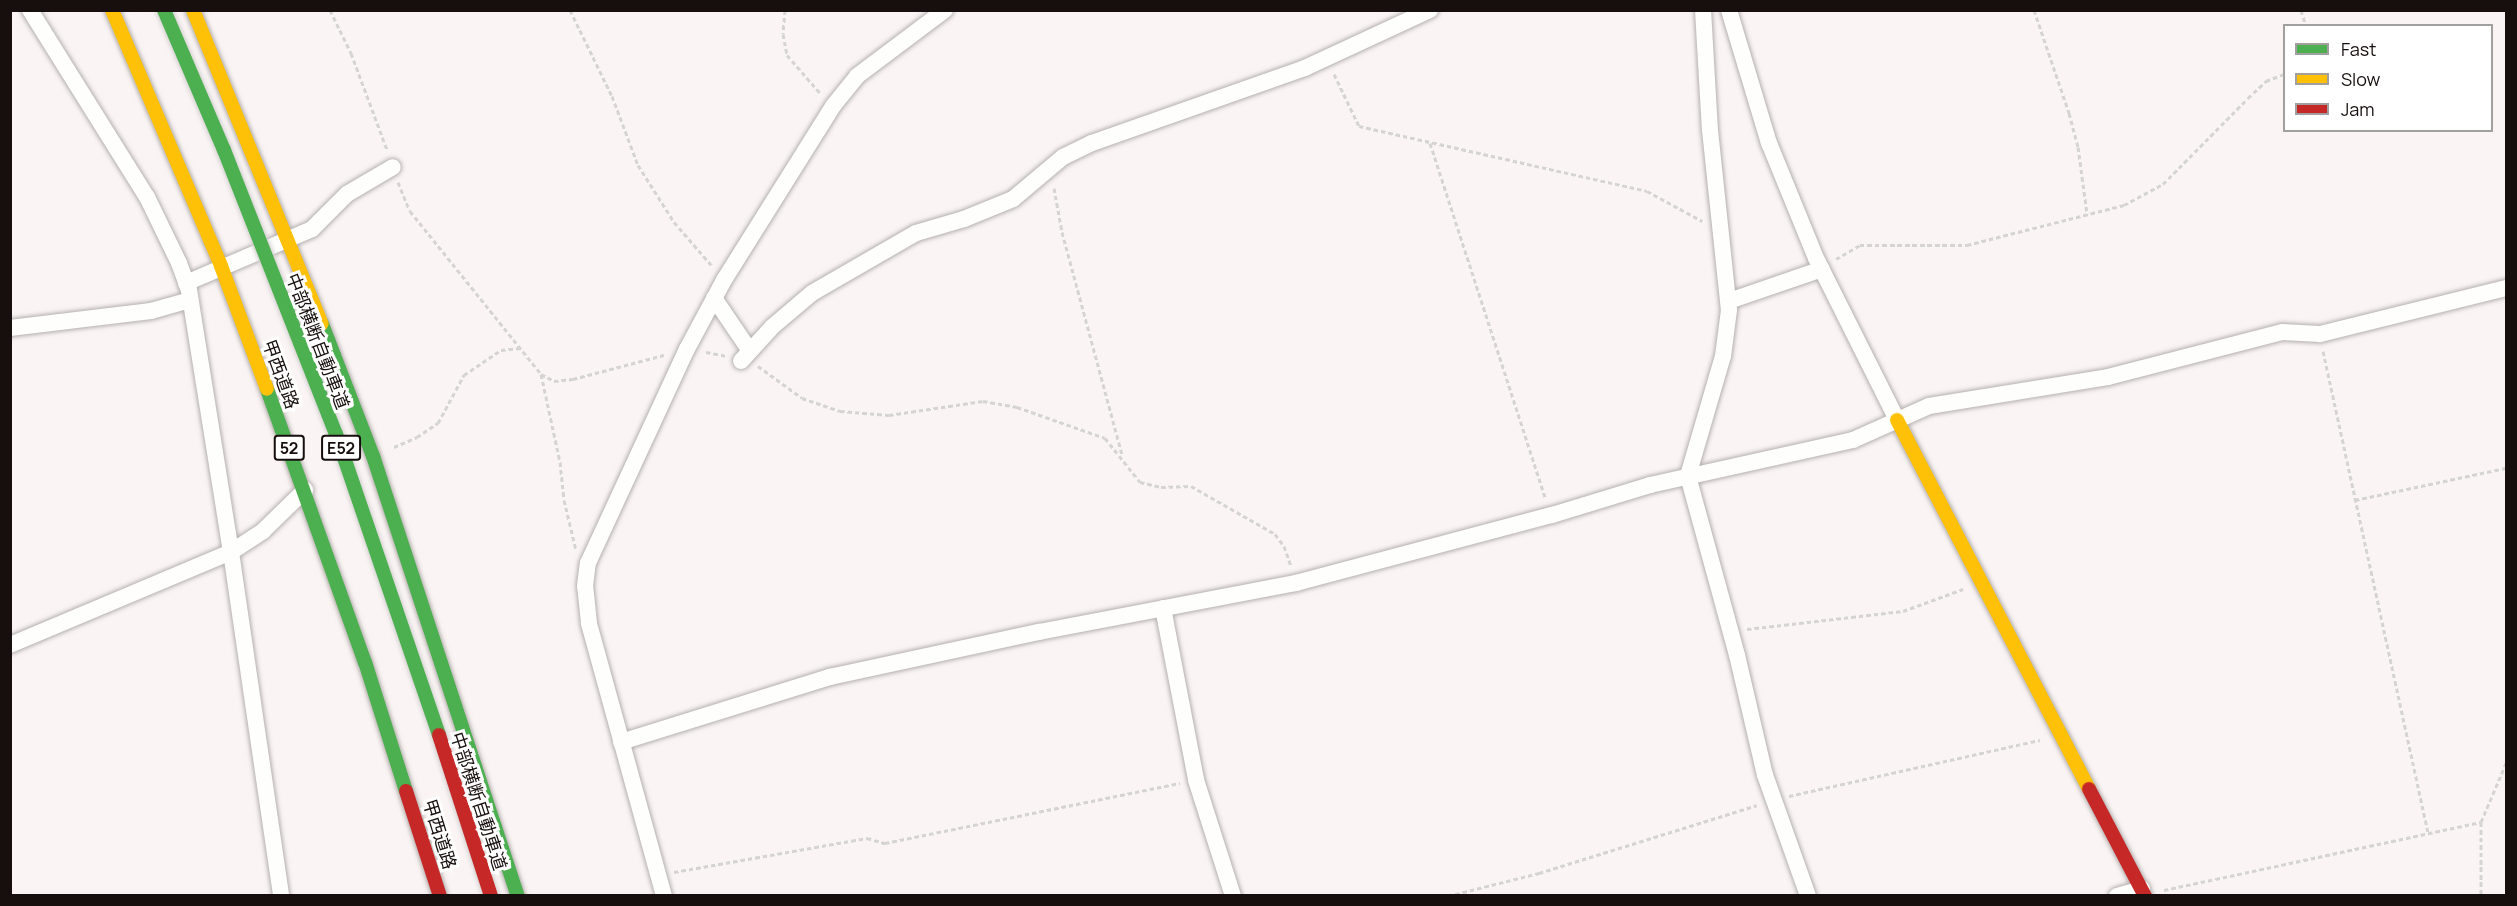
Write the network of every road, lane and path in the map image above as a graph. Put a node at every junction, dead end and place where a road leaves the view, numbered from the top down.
1 (30, 10) edge
2 (112, 10) edge
3 (164, 10) edge
4 (180, 10) edge
5 (193, 10) edge
6 (330, 10) edge
7 (570, 10) edge
8 (785, 10) edge
9 (945, 10) edge
10 (1430, 10) edge
11 (1703, 10) edge
12 (1729, 10) edge
13 (2034, 10) edge
14 (1326, 58) junction
15 (2283, 74) edge
16 (833, 106) junction
17 (1430, 142) junction
18 (393, 167) junction
19 (1050, 171) junction
20 (2087, 214) junction
21 (1720, 230) junction
22 (290, 241) junction
23 (221, 266) junction
24 (1822, 269) junction
25 (723, 280) junction
26 (186, 283) junction
27 (2506, 288) edge
28 (714, 298) junction
29 (190, 300) junction
30 (1729, 302) junction
31 (10, 328) edge
32 (2320, 334) junction
33 (521, 348) junction
34 (687, 349) junction
35 (746, 356) junction
36 (541, 374) junction
37 (1897, 420) junction
38 (373, 456) junction
39 (1122, 457) junction
40 (2506, 468) edge
41 (1688, 476) junction
42 (305, 490) junction
43 (2355, 500) junction
44 (1552, 515) junction
45 (231, 552) junction
46 (577, 554) dead end
47 (1296, 583) junction
48 (1982, 583) junction
49 (1163, 608) junction
50 (1730, 631) junction
51 (10, 645) edge
52 (2061, 735) junction
53 (621, 742) junction
54 (2506, 763) edge
55 (1196, 780) junction
56 (1773, 800) junction
57 (2481, 822) junction
58 (2428, 833) junction
59 (658, 874) junction
60 (2144, 893) edge
61 (281, 896) edge
62 (441, 896) edge
63 (491, 896) edge
64 (506, 896) edge
65 (518, 896) edge
66 (664, 896) edge
67 (1233, 896) edge
68 (1448, 896) edge
69 (1808, 896) edge
70 (2116, 896) edge
71 (2481, 896) edge

1 - 26 street
2 - 23 main road, 甲西道路 / 52
3 - 63 main road, 中部横断自動車道 / E52, bridge
4 - 64 main road, 中部横断自動車道 / E52
5 - 22 main road
6 - 18 path
7 - 25 path
8 - 16 path
9 - 16 street
10 - 14 street
11 - 21 street
12 - 24 street
13 - 20 path
14 - 17 path
14 - 19 street
15 - 20 path
16 - 25 street
17 - 21 path
17 - 44 path
18 - 22 street
18 - 33 path
19 - 35 street
19 - 39 path
20 - 24 path
21 - 30 street
22 - 23 street
22 - 38 main road
23 - 26 street
23 - 42 main road, 甲西道路 / 52
24 - 30 street
24 - 37 street
25 - 28 street
26 - 29 street
27 - 32 street
28 - 34 street
28 - 35 street
29 - 31 street
29 - 45 street
30 - 41 street
32 - 37 street
32 - 43 path
33 - 36 path
33 - 38 path
34 - 35 path
34 - 36 path
34 - 53 street
35 - 39 path
36 - 46 path
37 - 41 street
37 - 48 main road
38 - 65 main road
39 - 47 path
40 - 43 path
41 - 44 street
41 - 50 street
42 - 45 street
42 - 62 main road, 甲西道路 / 52
43 - 58 path
44 - 47 street
45 - 51 street
45 - 61 street
47 - 49 street
48 - 50 path
48 - 52 main road
49 - 53 street
49 - 55 street
50 - 56 street
52 - 56 path
52 - 60 main road
53 - 59 street
54 - 57 path
55 - 59 path
55 - 67 street
56 - 68 path
56 - 69 street
57 - 58 path
57 - 71 path
58 - 60 path
59 - 66 street
60 - 70 street

